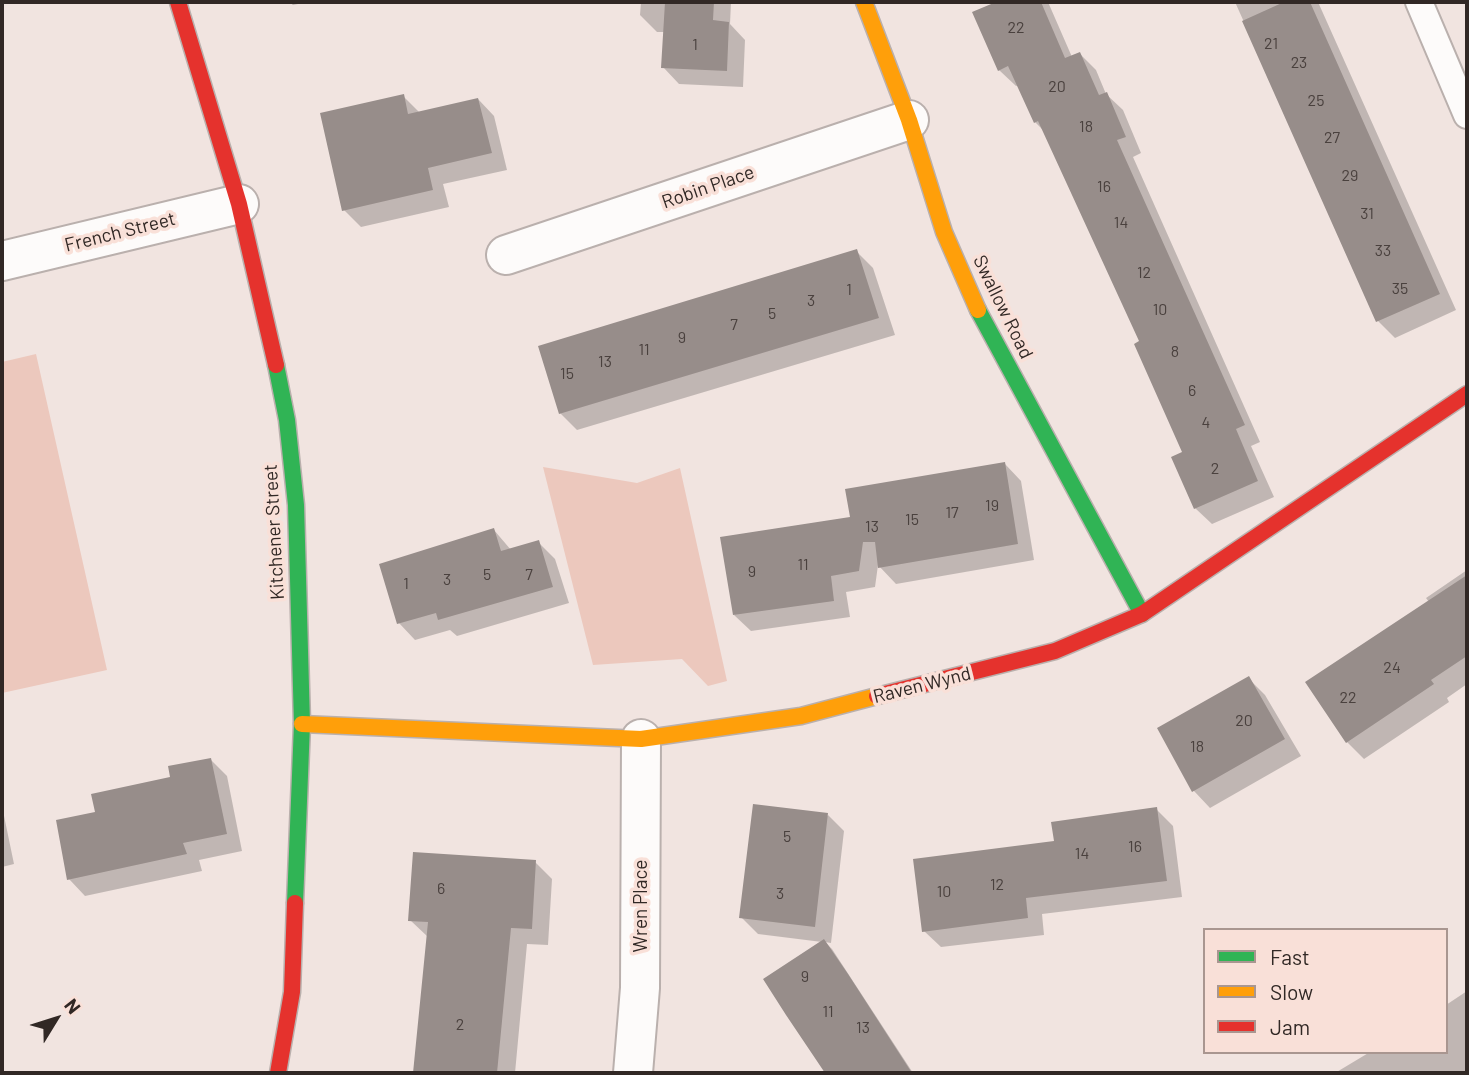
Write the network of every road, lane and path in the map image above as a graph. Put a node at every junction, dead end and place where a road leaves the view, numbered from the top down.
1 (178, 2) edge
2 (864, 2) edge
3 (1419, 2) edge
4 (1467, 115) edge
5 (909, 120) junction
6 (239, 204) junction
7 (506, 255) dead end
8 (2, 261) edge
9 (1467, 394) edge
10 (1142, 614) junction
11 (302, 724) junction
12 (641, 739) junction
13 (278, 1073) edge
14 (633, 1073) edge

1 - 6 street, Kitchener Street
2 - 5 street, Swallow Road
3 - 4 lane
5 - 7 street, Robin Place
5 - 10 street, Swallow Road
6 - 8 street, French Street
6 - 11 street, Kitchener Street
9 - 10 street, Raven Wynd
10 - 12 street, Raven Wynd
11 - 12 street, Raven Wynd
11 - 13 street, Kitchener Street
12 - 14 street, Wren Place

